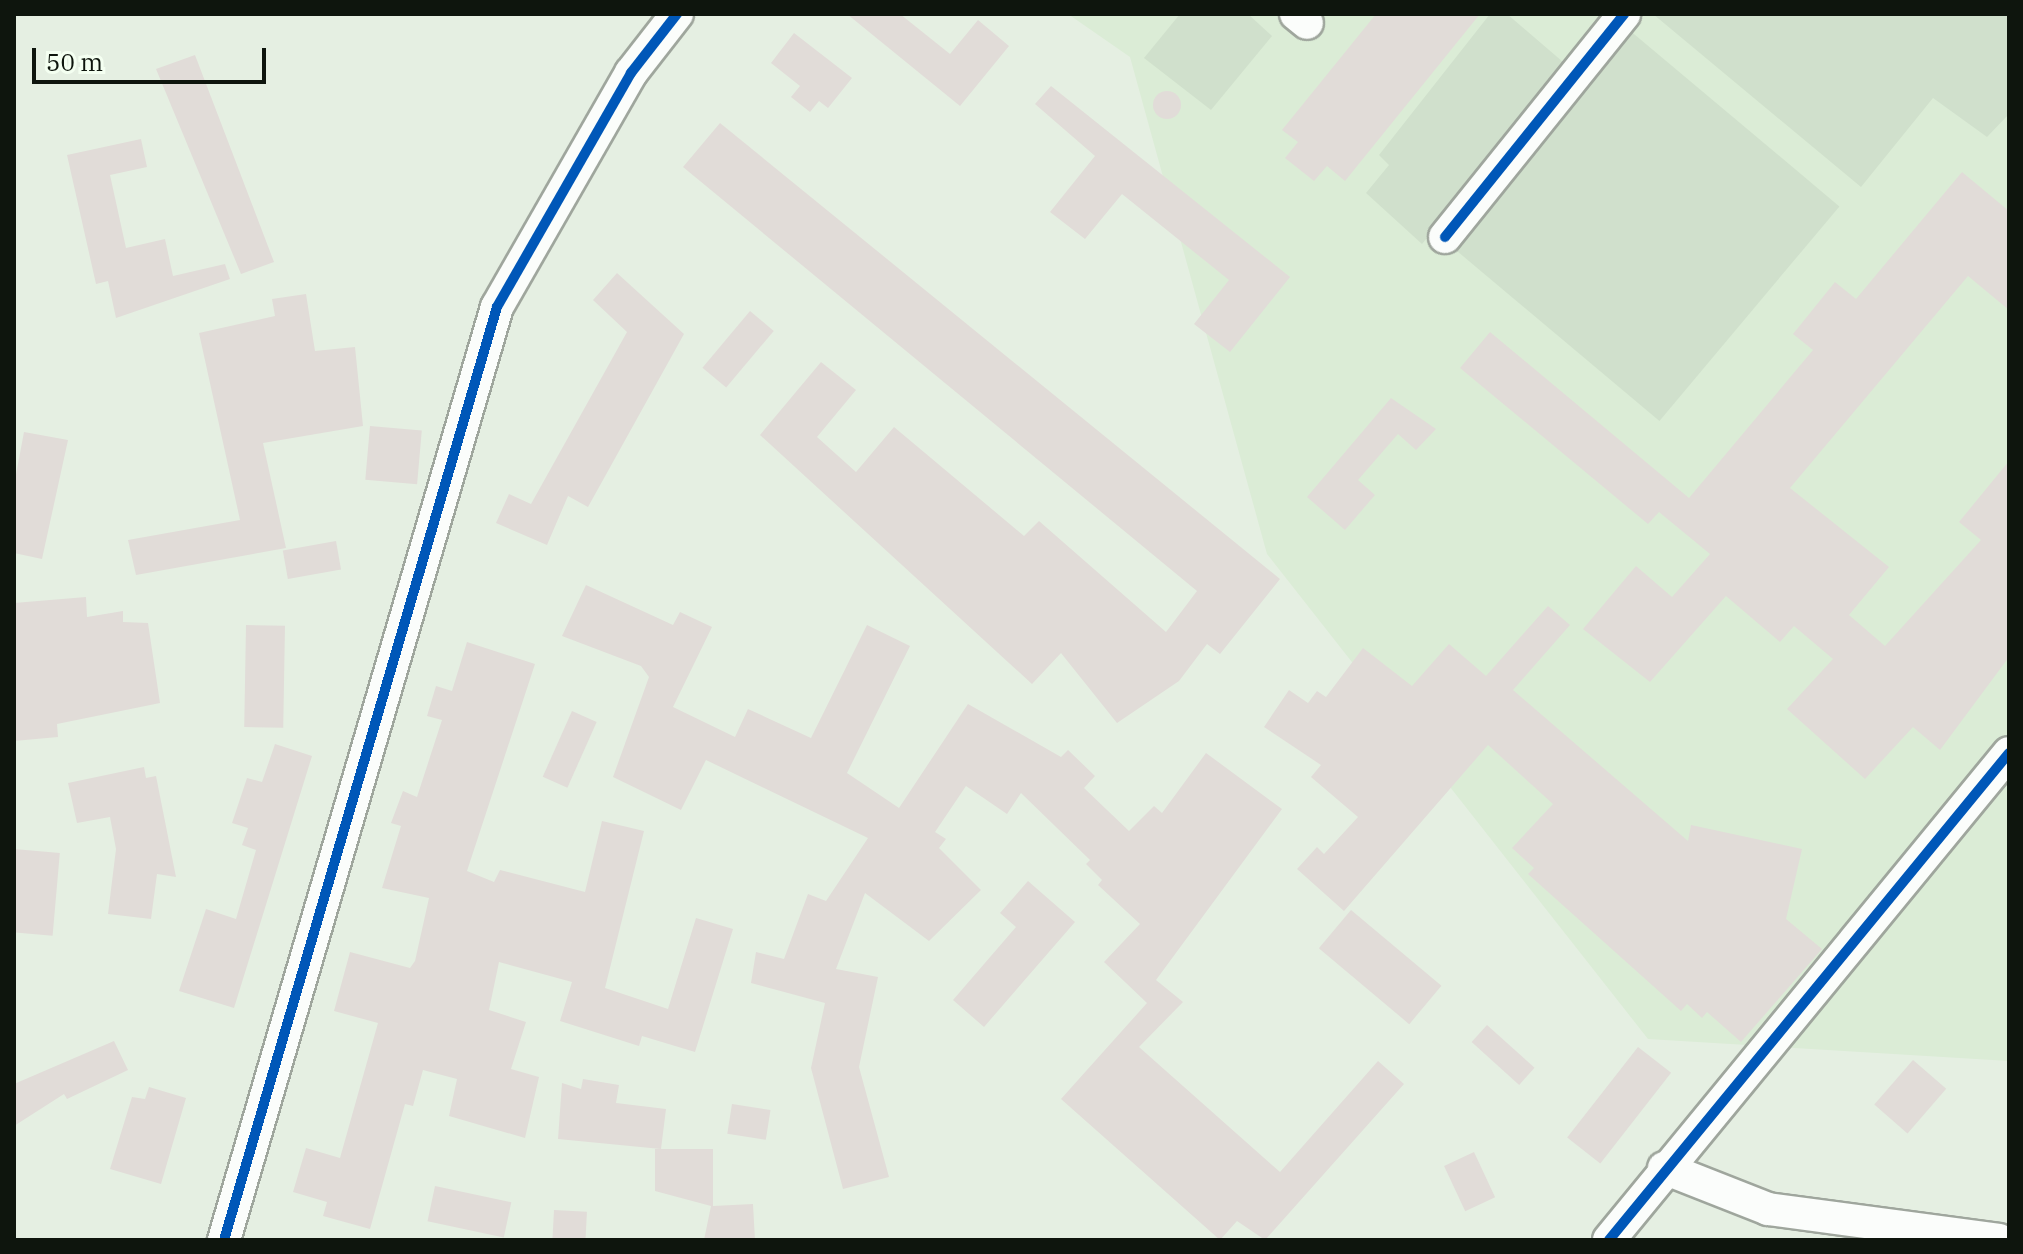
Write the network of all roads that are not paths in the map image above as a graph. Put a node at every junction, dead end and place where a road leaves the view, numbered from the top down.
1 (677, 14) edge
2 (1624, 14) edge
3 (1445, 237) dead end
4 (2009, 753) edge
5 (1664, 1168) junction
6 (224, 1240) edge
7 (1609, 1240) edge
8 (1999, 1240) edge

1 - 6 street
2 - 3 street
4 - 5 street
5 - 7 street
5 - 8 street

